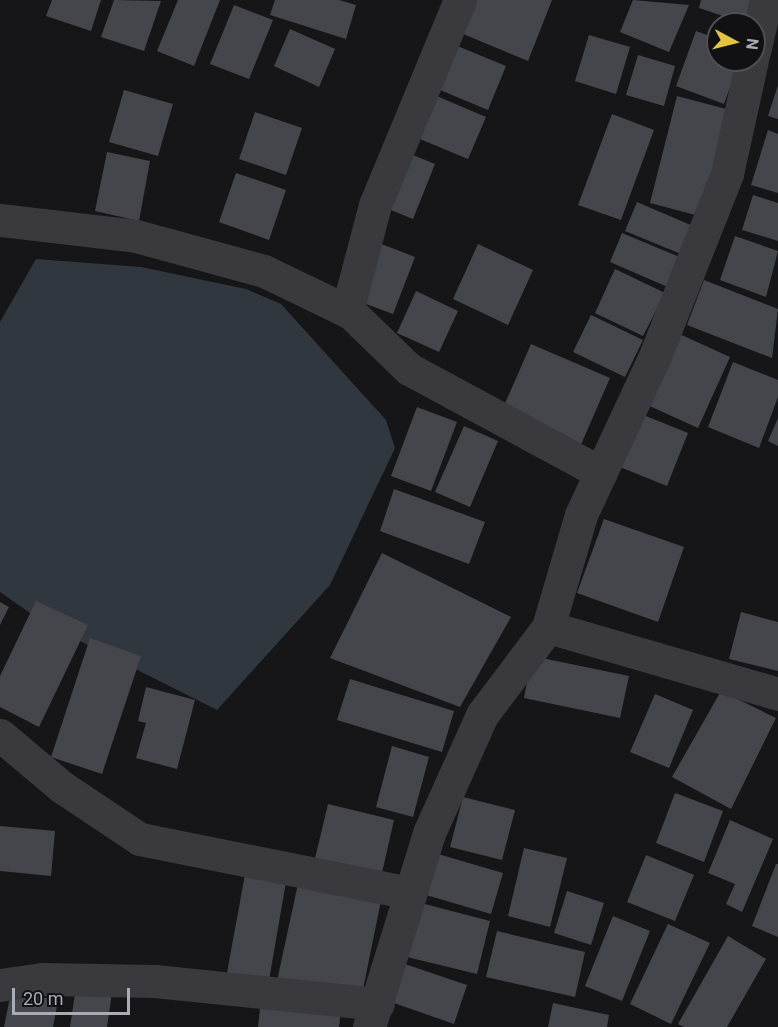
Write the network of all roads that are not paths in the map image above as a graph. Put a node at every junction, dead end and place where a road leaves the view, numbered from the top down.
1 (460, 0) edge
2 (749, 72) edge
3 (0, 220) edge
4 (347, 311) junction
5 (601, 473) junction
6 (548, 627) junction
7 (778, 694) edge
8 (0, 735) edge
9 (411, 893) junction
10 (0, 985) edge
11 (374, 1016) edge

1 - 4 street
2 - 5 street
3 - 4 street
4 - 5 street
5 - 6 street
6 - 7 street
6 - 9 street
8 - 9 street
9 - 11 street
10 - 11 street

